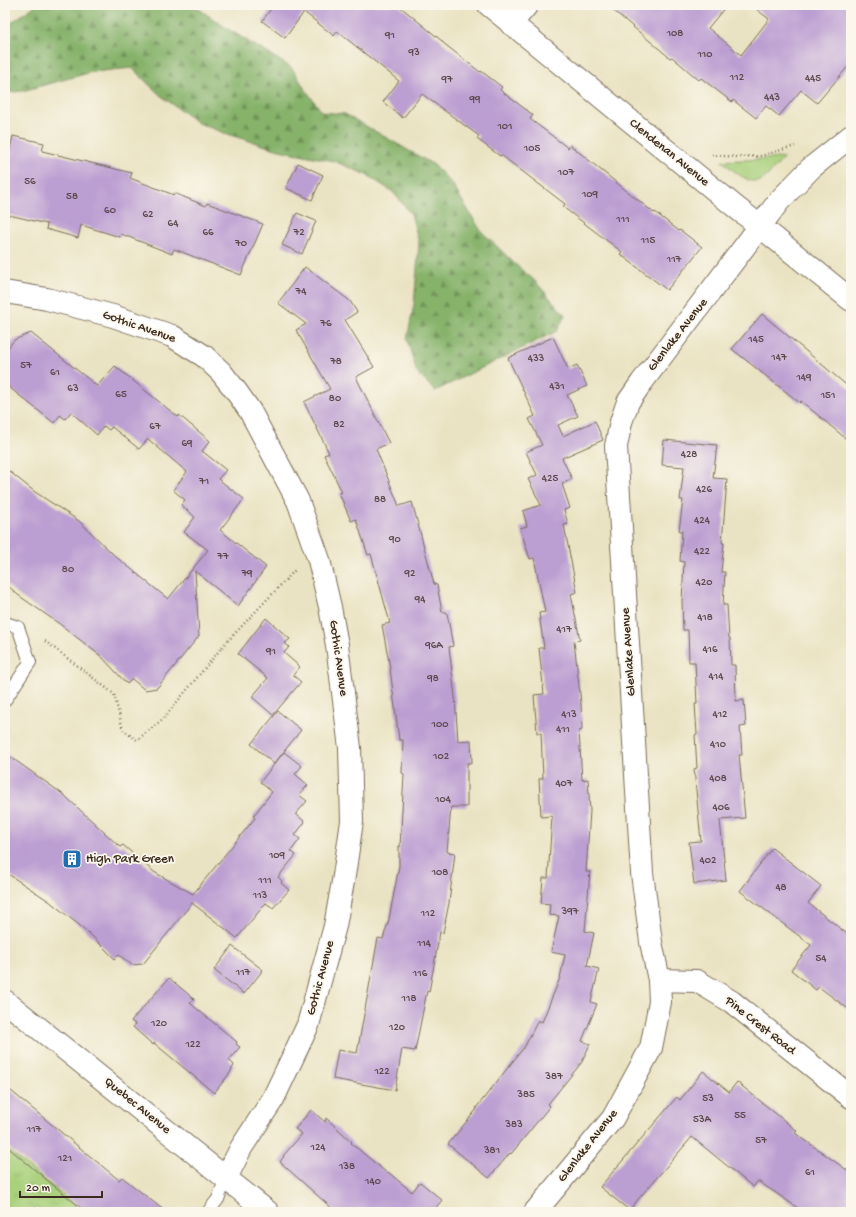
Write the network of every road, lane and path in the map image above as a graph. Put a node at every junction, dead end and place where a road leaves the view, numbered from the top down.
1 (489, 5) edge
2 (527, 5) edge
3 (512, 24) junction
4 (851, 136) edge
5 (798, 146) dead end
6 (705, 154) dead end
7 (761, 226) junction
8 (5, 292) edge
9 (851, 300) edge
10 (299, 565) dead end
11 (5, 623) edge
12 (41, 638) dead end
13 (5, 700) edge
14 (659, 980) junction
15 (5, 1001) edge
16 (851, 1098) edge
17 (226, 1178) junction
18 (34, 1212) edge
19 (38, 1212) edge
20 (208, 1212) edge
21 (268, 1212) edge
22 (535, 1212) edge

1 - 3 street, Clendenan Avenue
2 - 3 street
3 - 7 street, Clendenan Avenue
4 - 7 street, Glenlake Avenue
5 - 6 path
7 - 9 street, Clendenan Avenue
7 - 14 street, Glenlake Avenue
8 - 17 street, Gothic Avenue
10 - 12 path
11 - 13 lane
14 - 16 street, Pine Crest Road
14 - 22 street, Glenlake Avenue
15 - 17 street, Quebec Avenue
17 - 20 lane
17 - 21 street, Quebec Avenue
18 - 19 path

